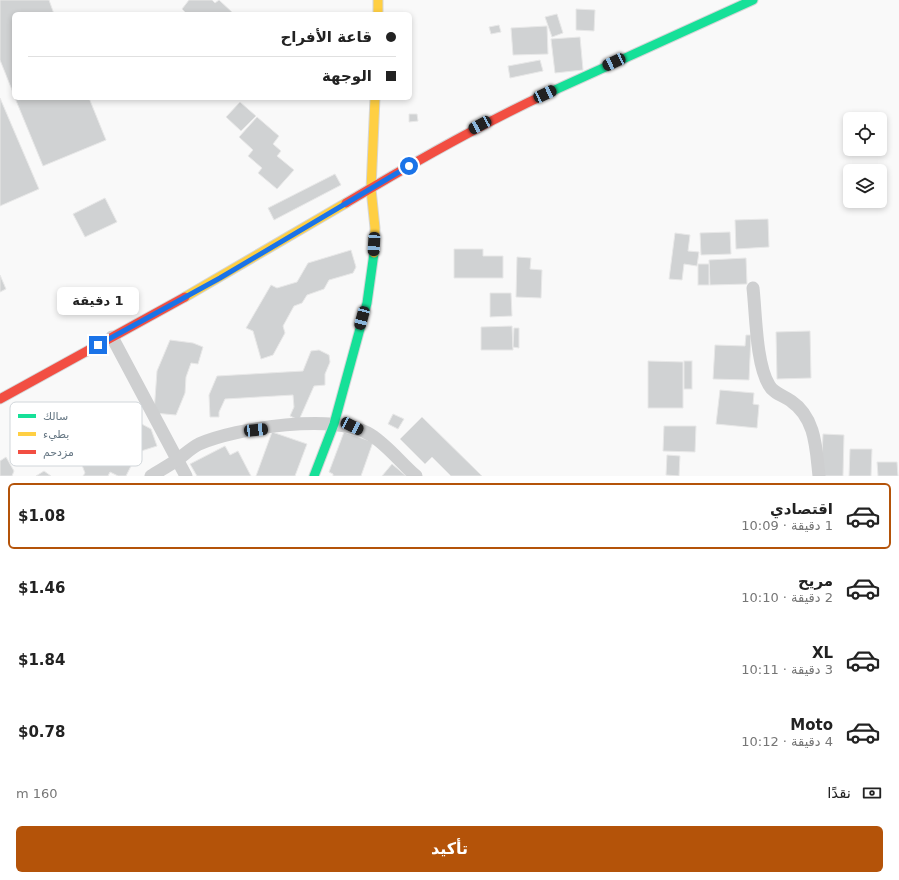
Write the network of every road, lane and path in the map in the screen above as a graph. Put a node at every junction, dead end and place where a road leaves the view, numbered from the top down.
1 (378, 0) edge
2 (753, 0) edge
3 (378, 12) edge
4 (375, 100) edge
5 (371, 189) junction
6 (753, 288) dead end
7 (112, 337) junction
8 (0, 399) edge
9 (334, 424) junction
10 (177, 460) junction
11 (151, 476) edge
12 (186, 476) edge
13 (314, 476) edge
14 (416, 476) edge
15 (818, 476) edge

1 - 3 street
2 - 5 street
4 - 5 street
5 - 7 street
5 - 9 street
6 - 15 street
7 - 8 street
7 - 10 street
9 - 10 street
9 - 13 street
9 - 14 street
10 - 11 street
10 - 12 street

